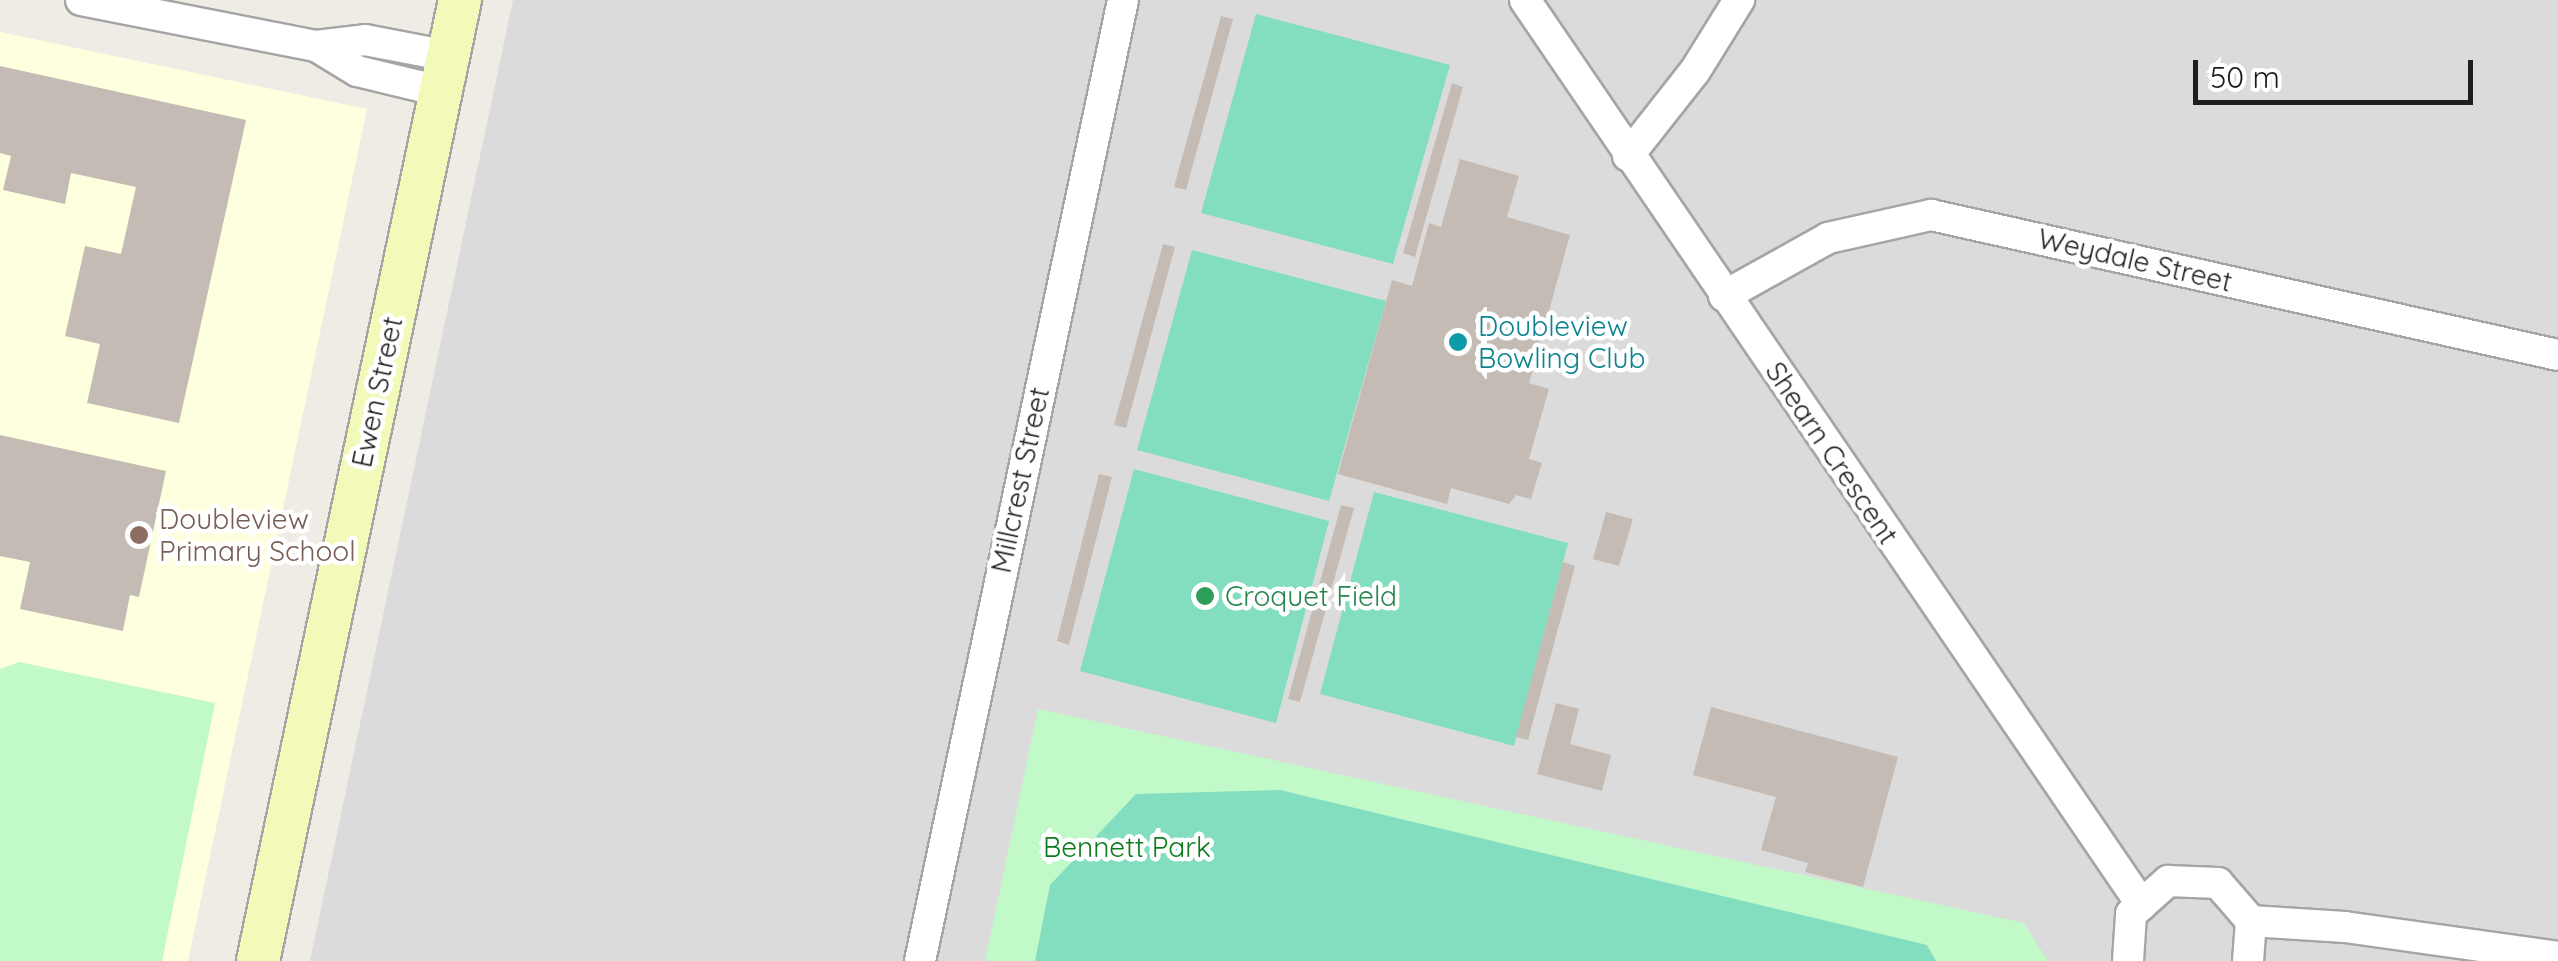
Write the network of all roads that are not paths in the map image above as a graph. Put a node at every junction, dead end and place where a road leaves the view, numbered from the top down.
1 (80, 0) edge
2 (460, 0) edge
3 (1123, 0) edge
4 (1525, 0) edge
5 (1739, 0) edge
6 (444, 74) junction
7 (1628, 156) junction
8 (1724, 296) junction
9 (2558, 356) edge
10 (2142, 904) junction
11 (2251, 921) junction
12 (2558, 958) edge
13 (258, 961) edge
14 (920, 961) edge
15 (2128, 961) edge
16 (2248, 961) edge

1 - 6 street
2 - 6 main road, Ewen Street
3 - 14 street, Millcrest Street
4 - 7 street, Shearn Crescent
5 - 7 street
6 - 13 main road, Ewen Street
7 - 8 street, Shearn Crescent
8 - 9 street, Weydale Street
8 - 10 street, Shearn Crescent
10 - 11 street
10 - 15 street
11 - 12 street
11 - 16 street

